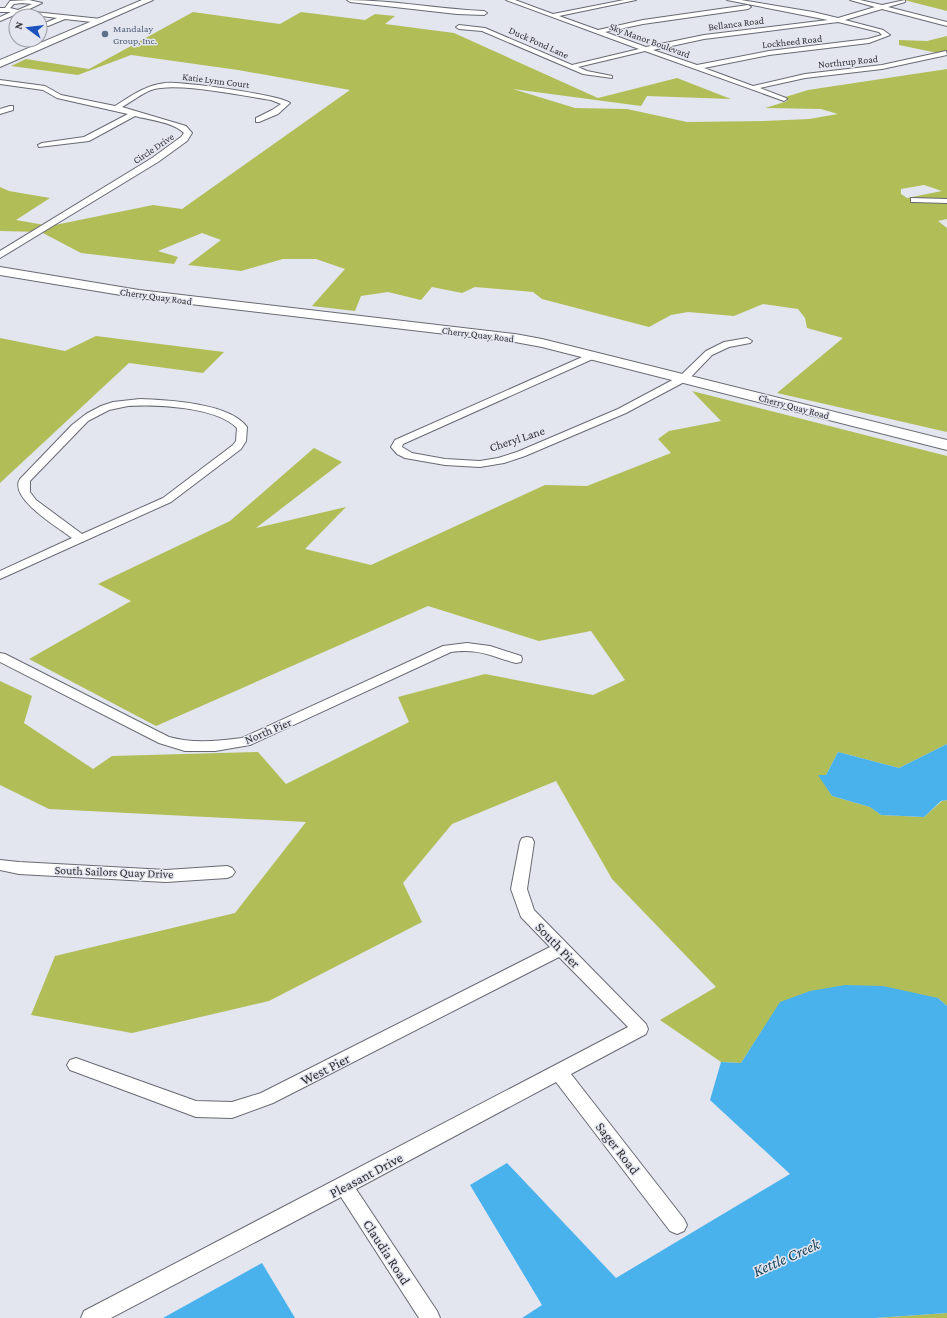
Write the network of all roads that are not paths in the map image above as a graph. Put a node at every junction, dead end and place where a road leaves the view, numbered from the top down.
1 (149, 0) edge
2 (350, 0) edge
3 (407, 0) edge
4 (509, 0) edge
5 (612, 0) edge
6 (633, 0) edge
7 (730, 0) edge
8 (853, 0) edge
9 (903, 1) edge
10 (621, 3) junction
11 (400, 6) junction
12 (762, 6) junction
13 (883, 7) junction
14 (27, 8) edge
15 (7, 9) joint
16 (0, 10) edge
17 (484, 13) dead end
18 (48, 15) edge
19 (52, 15) junction
20 (66, 16) junction
21 (553, 16) junction
22 (48, 17) edge
23 (839, 20) junction
24 (101, 21) junction
25 (48, 24) edge
26 (947, 24) edge
27 (459, 27) dead end
28 (598, 32) junction
29 (646, 49) junction
30 (946, 53) edge
31 (0, 64) edge
32 (571, 67) junction
33 (698, 67) junction
34 (610, 78) dead end
35 (0, 82) edge
36 (752, 88) junction
37 (784, 99) dead end
38 (10, 108) dead end
39 (116, 108) junction
40 (0, 112) edge
41 (134, 114) junction
42 (260, 120) dead end
43 (42, 145) dead end
44 (914, 200) dead end
45 (947, 201) edge
46 (0, 255) edge
47 (0, 271) edge
48 (747, 341) dead end
49 (592, 356) junction
50 (684, 378) junction
51 (947, 445) edge
52 (81, 539) junction
53 (0, 575) edge
54 (0, 657) edge
55 (516, 659) dead end
56 (527, 842) dead end
57 (0, 865) edge
58 (227, 872) dead end
59 (562, 948) junction
60 (640, 1029) joint
61 (76, 1065) dead end
62 (559, 1072) junction
63 (344, 1186) junction
64 (677, 1224) dead end
65 (91, 1318) edge
66 (430, 1318) edge

1 - 24 street
2 - 11 street
3 - 11 street
4 - 21 street, Sky Manor Boulevard
5 - 10 street
6 - 10 street
7 - 12 street
8 - 13 street
9 - 13 street, Bellanca Road
10 - 21 street
11 - 17 street
12 - 23 street
12 - 28 street
13 - 23 street, Bellanca Road
13 - 26 street
14 - 15 street
15 - 16 street
18 - 19 street
19 - 20 street
19 - 22 street
20 - 24 street
20 - 25 street
21 - 28 street, Sky Manor Boulevard
23 - 29 street, Bellanca Road
23 - 33 street, Lockheed Road
24 - 31 street
27 - 32 street, Duck Pond Lane
28 - 29 street, Sky Manor Boulevard
29 - 32 street, Bellanca Road
29 - 33 street, Sky Manor Boulevard
30 - 36 street, Northrup Road
32 - 34 street, Duck Pond Lane
33 - 36 street, Sky Manor Boulevard
35 - 39 street, Circle Drive
36 - 37 street, Sky Manor Boulevard
38 - 40 street
39 - 41 street, Circle Drive
39 - 42 street, Katie Lynn Court
41 - 43 street
41 - 46 street, Circle Drive
44 - 45 street
47 - 49 street, Cherry Quay Road
48 - 50 street
49 - 50 street, Cherry Quay Road
49 - 50 street, Cheryl Lane
50 - 51 street, Cherry Quay Road
52 - 52 street
52 - 53 street
54 - 55 street, North Pier
56 - 59 street, South Pier
57 - 58 street, South Sailors Quay Drive
59 - 60 street, South Pier
59 - 61 street, West Pier
60 - 62 street, Pleasant Drive
62 - 63 street, Pleasant Drive
62 - 64 street, Sager Road
63 - 65 street, Pleasant Drive
63 - 66 street, Claudia Road

